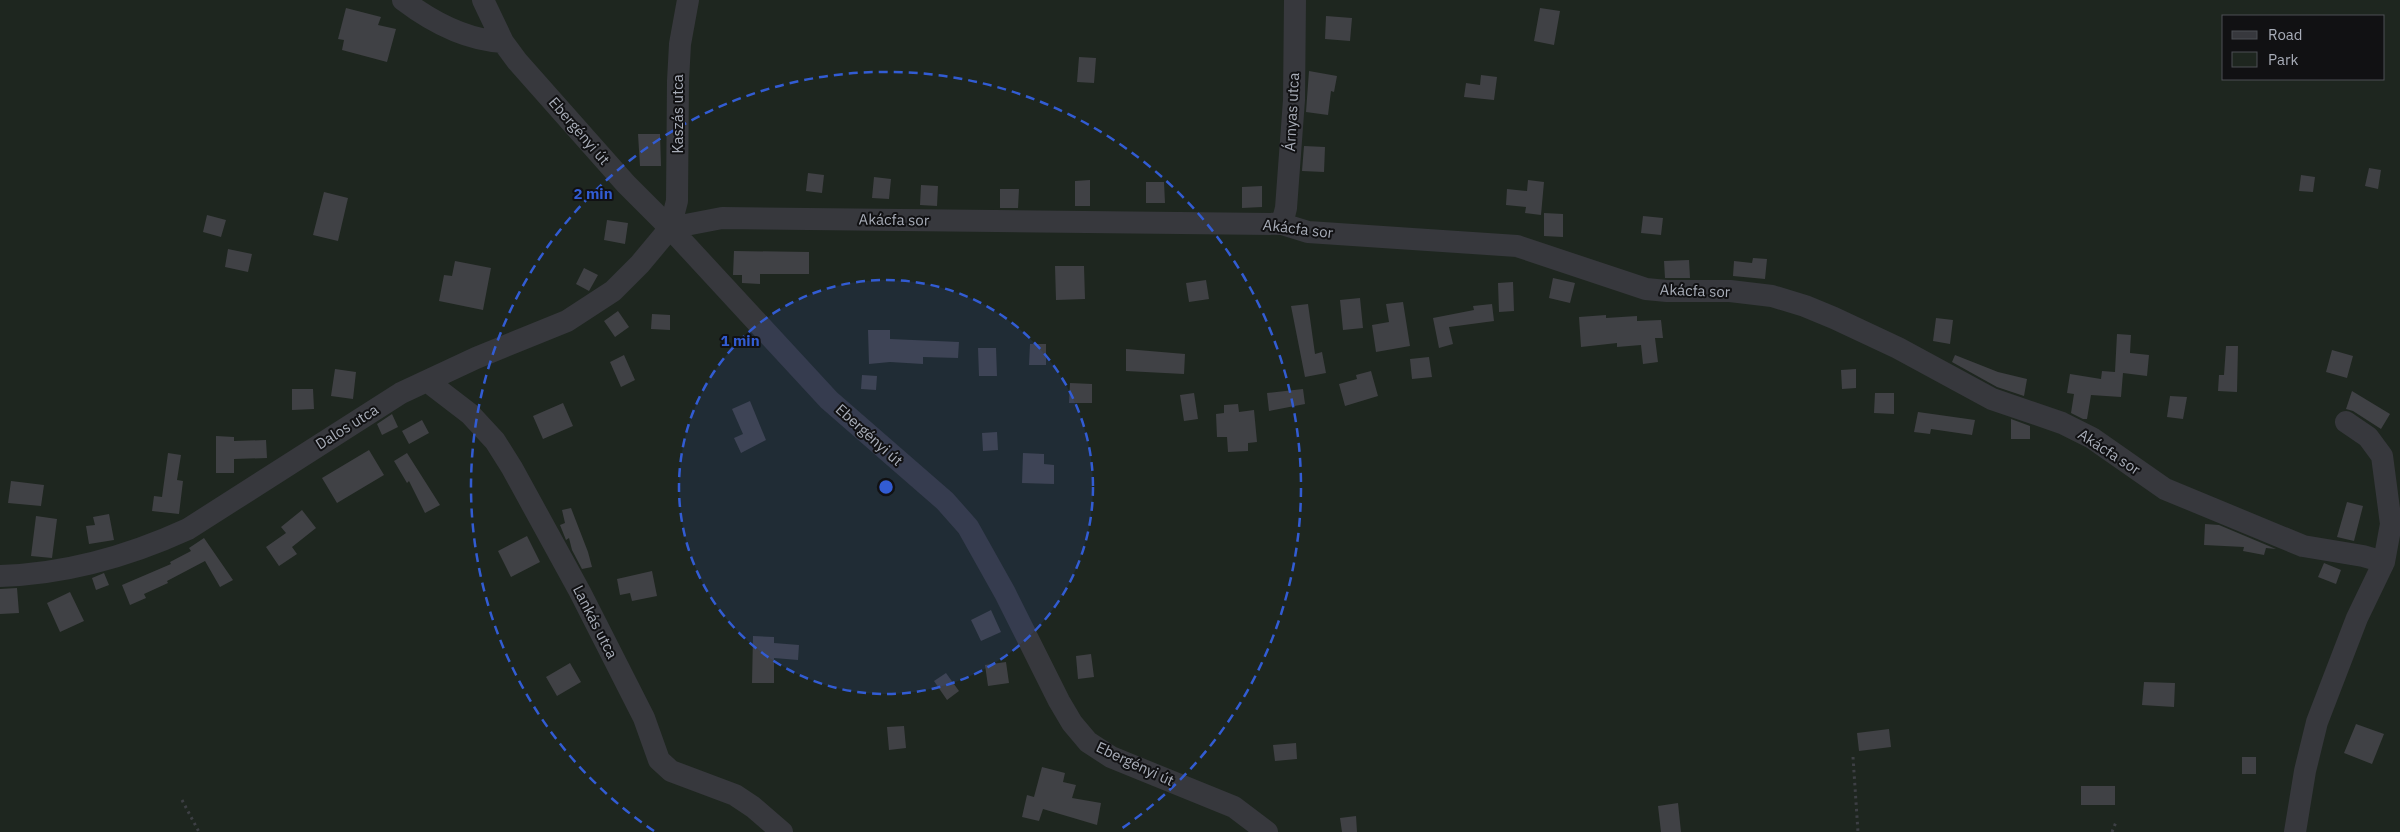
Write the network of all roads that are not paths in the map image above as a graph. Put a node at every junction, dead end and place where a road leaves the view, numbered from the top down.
1 (402, 0) edge
2 (483, 0) edge
3 (688, 0) edge
4 (1295, 0) edge
5 (503, 42) junction
6 (1282, 224) junction
7 (670, 228) junction
8 (428, 380) junction
9 (2346, 422) dead end
10 (2384, 562) junction
11 (0, 576) edge
12 (782, 832) edge
13 (1267, 832) edge
14 (2295, 832) edge

1 - 5 street
2 - 5 street, Ebergényi út
3 - 7 street, Kaszás utca
4 - 6 street, Árnyas utca
5 - 7 street, Ebergényi út
6 - 7 street, Akácfa sor
6 - 10 street, Akácfa sor
7 - 8 street, Dalos utca
7 - 13 street, Ebergényi út
8 - 11 street, Dalos utca
8 - 12 street, Lankás utca
9 - 10 street
10 - 14 street

